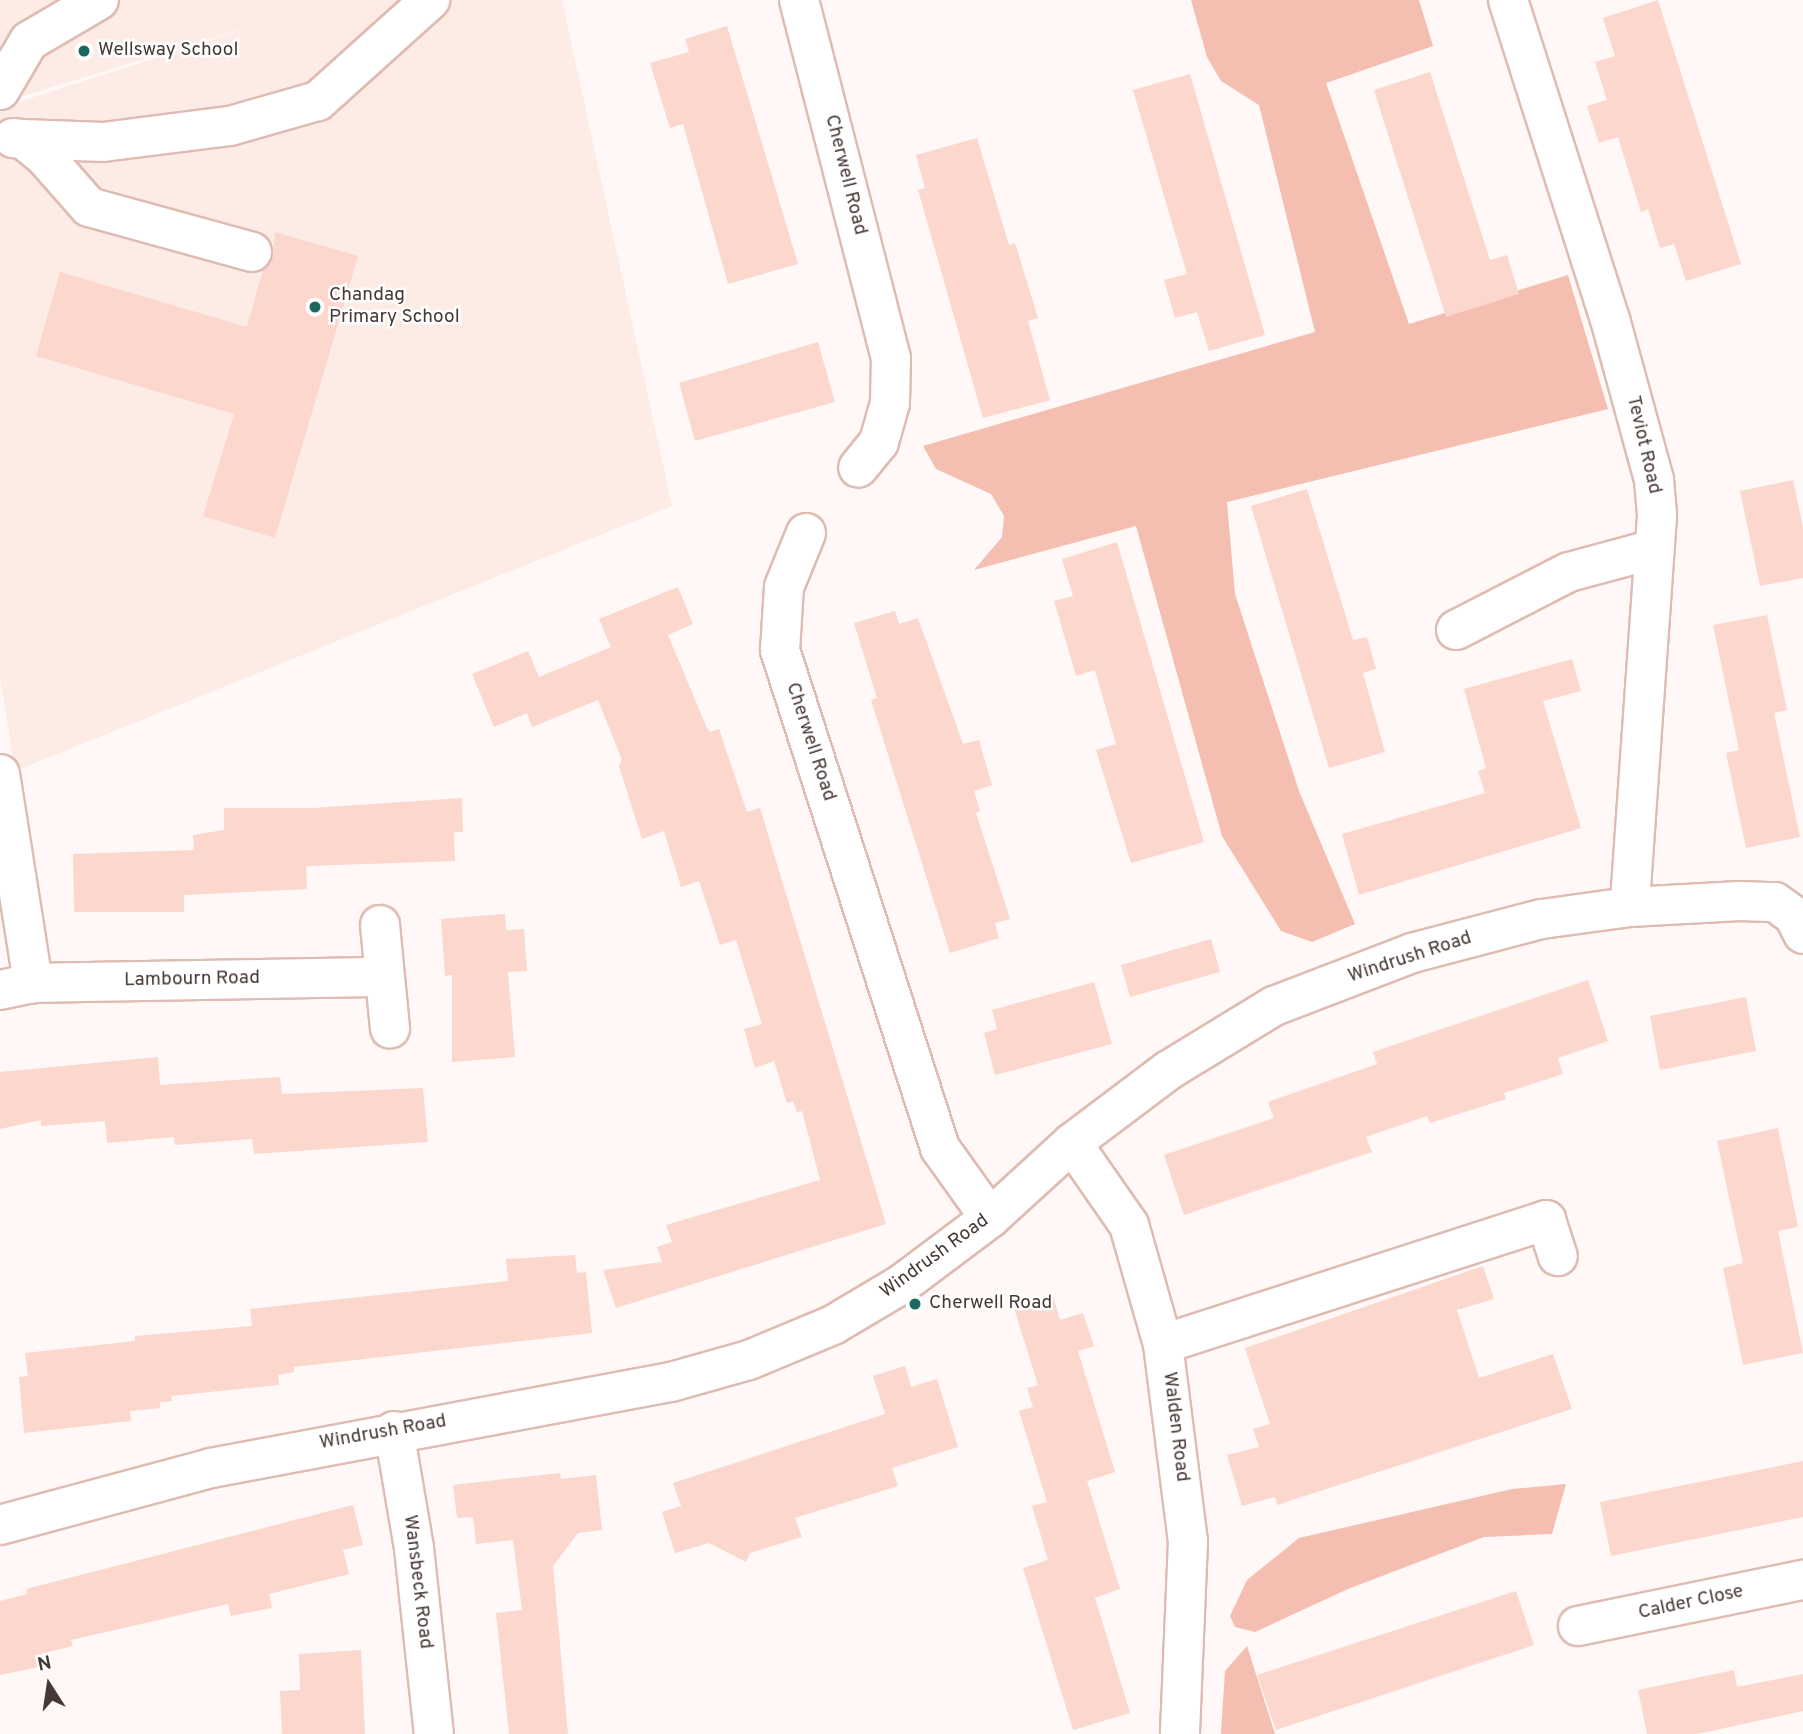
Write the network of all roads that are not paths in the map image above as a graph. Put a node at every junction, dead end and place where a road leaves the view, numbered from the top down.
1 (99, 0) edge
2 (430, 0) edge
3 (799, 0) edge
4 (1508, 0) edge
5 (0, 90) edge
6 (12, 138) edge
7 (252, 251) dead end
8 (858, 468) dead end
9 (806, 533) dead end
10 (1654, 549) junction
11 (1456, 630) dead end
12 (0, 774) edge
13 (1630, 907) junction
14 (380, 925) dead end
15 (1803, 934) edge
16 (384, 977) junction
17 (17, 986) edge
18 (390, 1029) dead end
19 (1072, 1143) junction
20 (990, 1218) junction
21 (1558, 1256) dead end
22 (1163, 1344) junction
23 (394, 1431) junction
24 (0, 1525) edge
25 (1803, 1580) edge
26 (1578, 1626) dead end
27 (434, 1734) edge
28 (1180, 1734) edge

1 - 5 street
2 - 6 street
3 - 8 street, Cherwell Road
4 - 10 street, Teviot Road
6 - 7 street
9 - 20 street, Cherwell Road
10 - 11 street
10 - 13 street, Teviot Road
12 - 17 street
13 - 15 street, Windrush Road
13 - 19 street, Windrush Road
14 - 16 street
16 - 17 street, Lambourn Road
16 - 18 street
19 - 20 street, Windrush Road
19 - 22 street, Walden Road
20 - 23 street, Windrush Road
21 - 22 street
22 - 28 street, Walden Road
23 - 24 street, Windrush Road
23 - 27 street, Wansbeck Road
25 - 26 street, Calder Close

